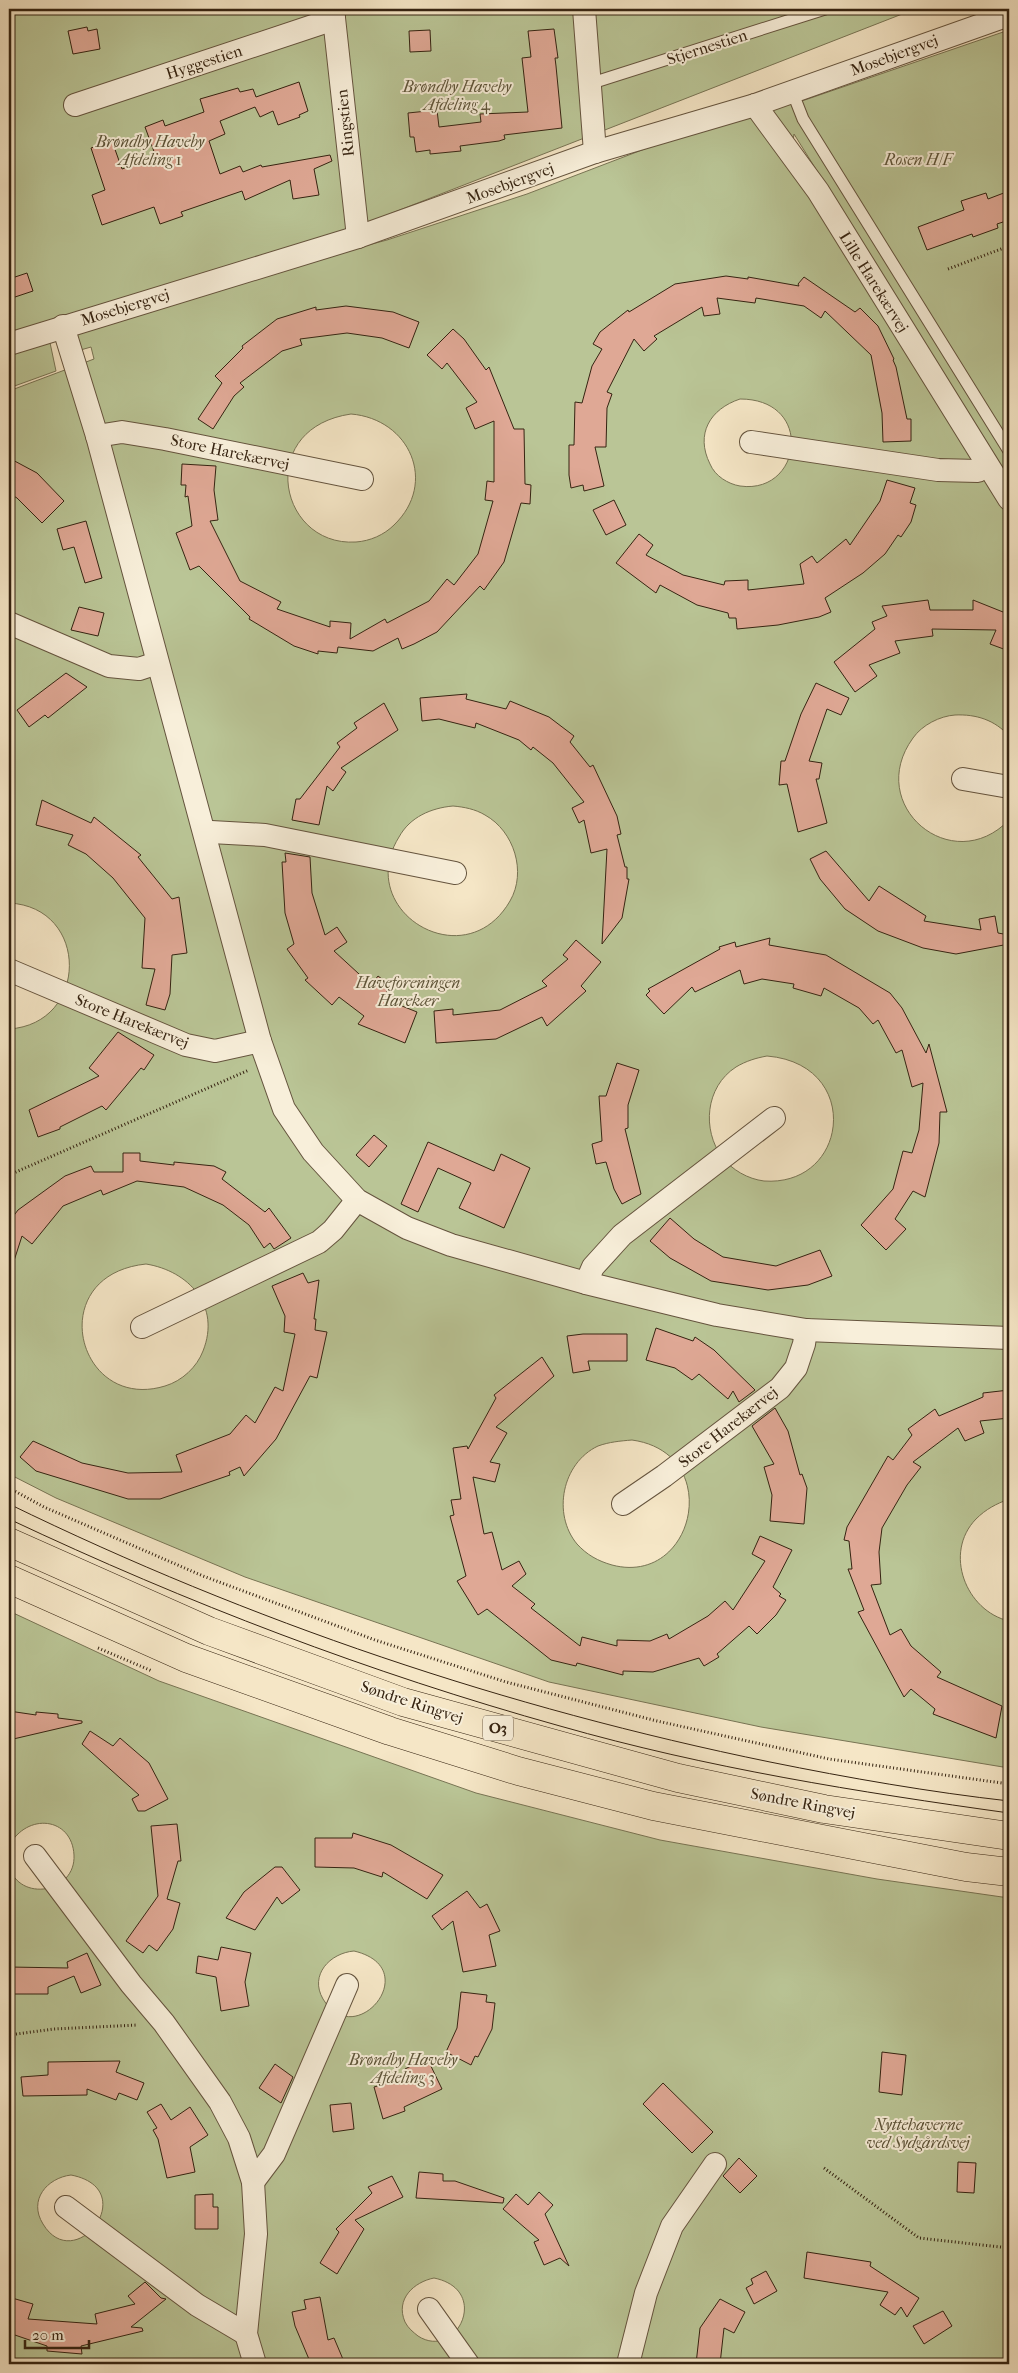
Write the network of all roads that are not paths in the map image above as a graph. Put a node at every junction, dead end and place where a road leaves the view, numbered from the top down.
1 (584, 9) edge
2 (825, 9) edge
3 (333, 14) edge
4 (1009, 15) edge
5 (966, 19) edge
6 (589, 84) junction
7 (792, 92) junction
8 (755, 104) junction
9 (75, 105) dead end
10 (595, 152) junction
11 (358, 237) junction
12 (63, 326) junction
13 (9, 344) edge
14 (97, 436) junction
15 (751, 442) dead end
16 (1009, 452) edge
17 (986, 464) junction
18 (362, 479) dead end
19 (1009, 499) edge
20 (9, 623) edge
21 (157, 663) junction
22 (963, 779) dead end
23 (1009, 787) edge
24 (205, 834) junction
25 (455, 874) dead end
26 (9, 970) edge
27 (263, 1052) junction
28 (774, 1118) dead end
29 (357, 1200) junction
30 (586, 1283) junction
31 (142, 1327) dead end
32 (806, 1330) junction
33 (1009, 1338) edge
34 (623, 1504) dead end
35 (9, 1542) edge
36 (9, 1579) edge
37 (1009, 1836) edge
38 (34, 1856) dead end
39 (1009, 1872) edge
40 (347, 1985) dead end
41 (715, 2164) dead end
42 (253, 2182) junction
43 (66, 2206) dead end
44 (429, 2309) dead end
45 (246, 2334) junction
46 (255, 2364) edge
47 (468, 2364) edge
48 (628, 2364) edge

1 - 6 street
2 - 6 lane, Stjernestien
3 - 9 street, Hyggestien
3 - 11 street, Ringstien
4 - 5 street, Mosebjergvej
5 - 7 street, Mosebjergvej
6 - 10 street
7 - 8 street, Mosebjergvej
7 - 16 lane
8 - 10 street, Mosebjergvej
8 - 17 street, Lille Harekærvej
10 - 11 street, Mosebjergvej
11 - 12 street, Mosebjergvej
12 - 13 street, Mosebjergvej
12 - 14 street
14 - 18 street, Store Harekærvej
14 - 21 street
15 - 17 street
17 - 19 street, Lille Harekærvej
20 - 21 street
21 - 24 street
22 - 23 street
24 - 25 street
24 - 27 street
26 - 27 street, Store Harekærvej
27 - 29 street
28 - 30 street
29 - 30 street
29 - 31 street
30 - 32 street
32 - 33 street
32 - 34 street, Store Harekærvej
35 - 37 main road, Søndre Ringvej / O3
36 - 39 main road, Søndre Ringvej / O3
38 - 42 street
40 - 42 street
41 - 48 street
42 - 45 street
43 - 45 street
44 - 47 street
45 - 46 street

